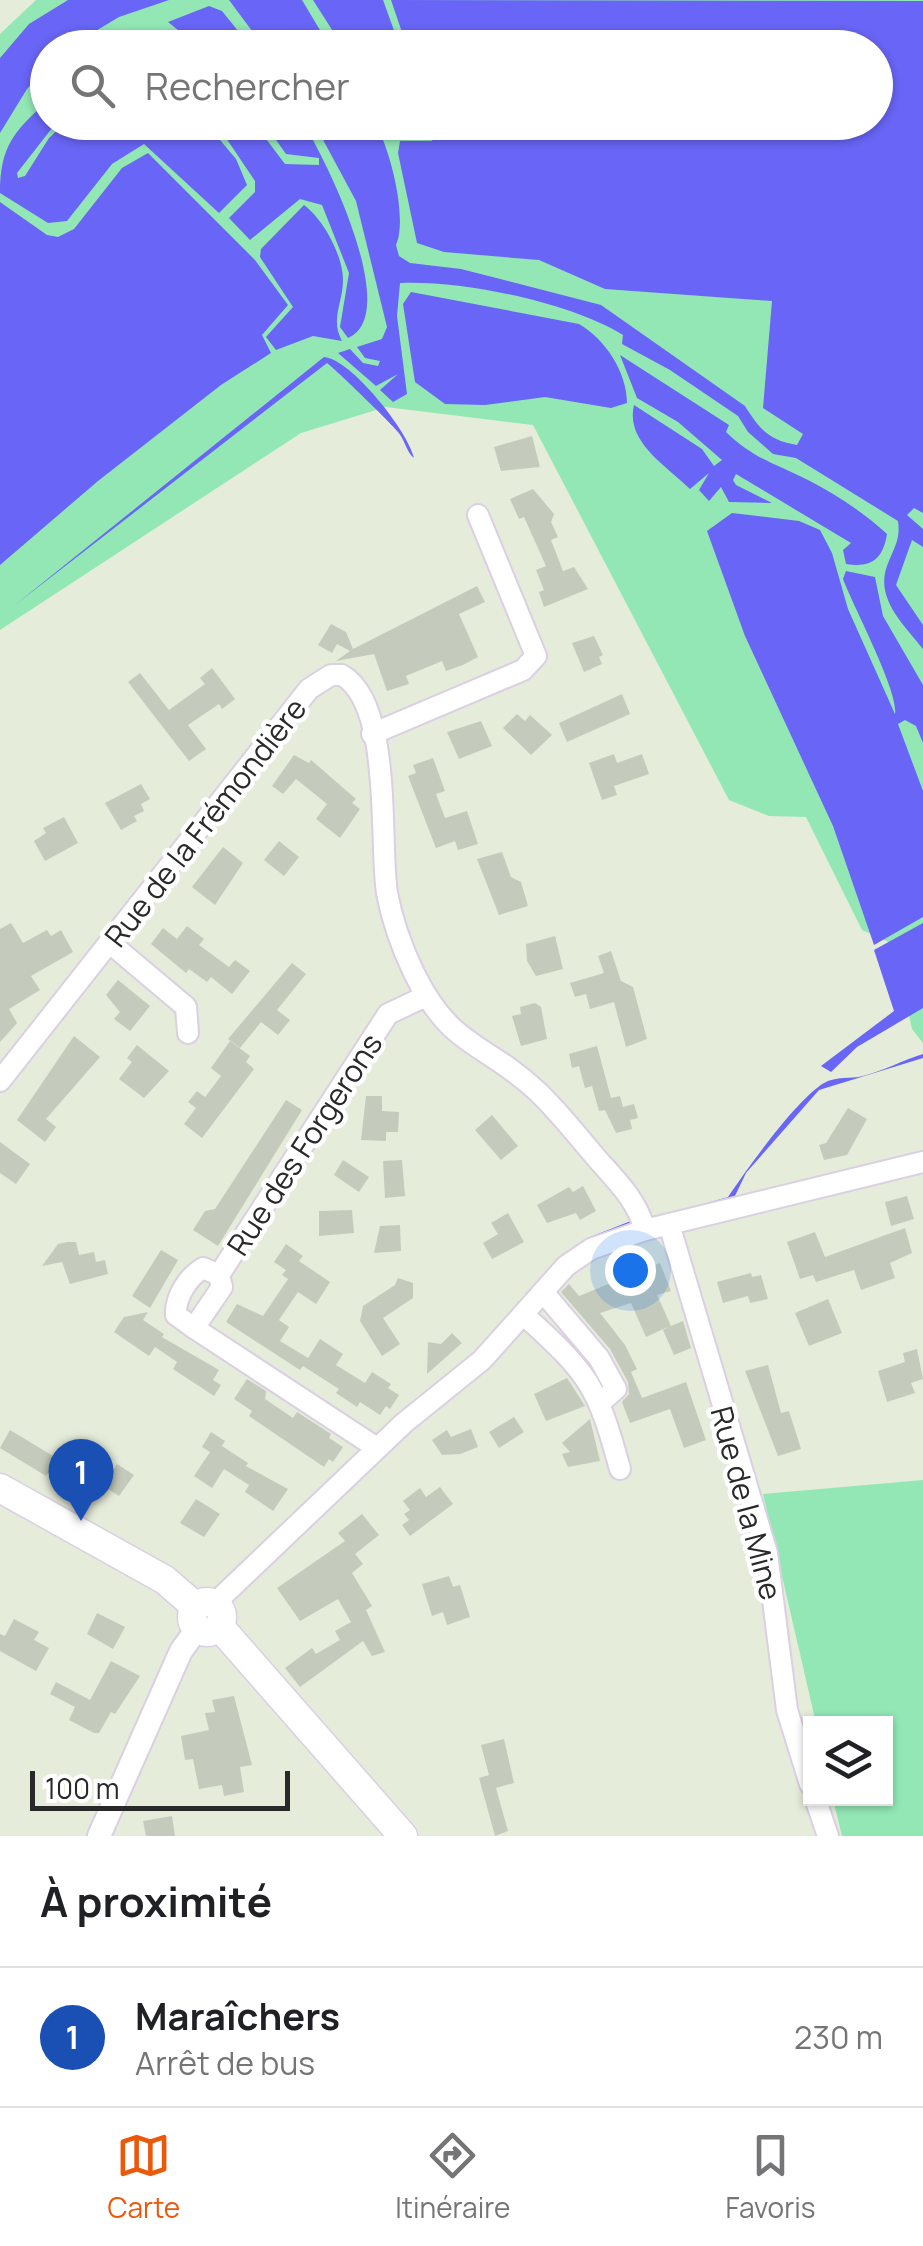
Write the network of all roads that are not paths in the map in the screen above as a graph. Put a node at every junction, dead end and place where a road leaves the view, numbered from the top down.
1 (478, 515) dead end
2 (372, 734) junction
3 (110, 943) junction
4 (426, 996) junction
5 (188, 1033) dead end
6 (0, 1081) edge
7 (923, 1162) edge
8 (642, 1221) junction
9 (669, 1224) junction
10 (219, 1275) junction
11 (544, 1292) junction
12 (525, 1316) junction
13 (194, 1328) junction
14 (602, 1402) junction
15 (377, 1448) junction
16 (620, 1469) dead end
17 (0, 1488) edge
18 (206, 1616) junction
19 (803, 1762) edge
20 (818, 1806) edge
21 (99, 1836) edge
22 (403, 1836) edge
23 (828, 1836) edge

1 - 2 street
2 - 3 street, Rue de la Frémondière
2 - 4 street, Rue de la Frémondière
3 - 5 street
3 - 6 street, Rue de la Frémondière
4 - 8 street, Rue de la Frémondière
4 - 10 street, Rue des Forgerons
7 - 9 street
8 - 9 street
8 - 11 street
9 - 19 street, Rue de la Mine
10 - 13 street, Rue des Forgerons
10 - 13 street
11 - 12 street
11 - 14 street
12 - 14 street
12 - 15 street
13 - 15 street
14 - 16 street
15 - 18 street
17 - 18 main road
18 - 21 street
18 - 22 main road
20 - 23 street

